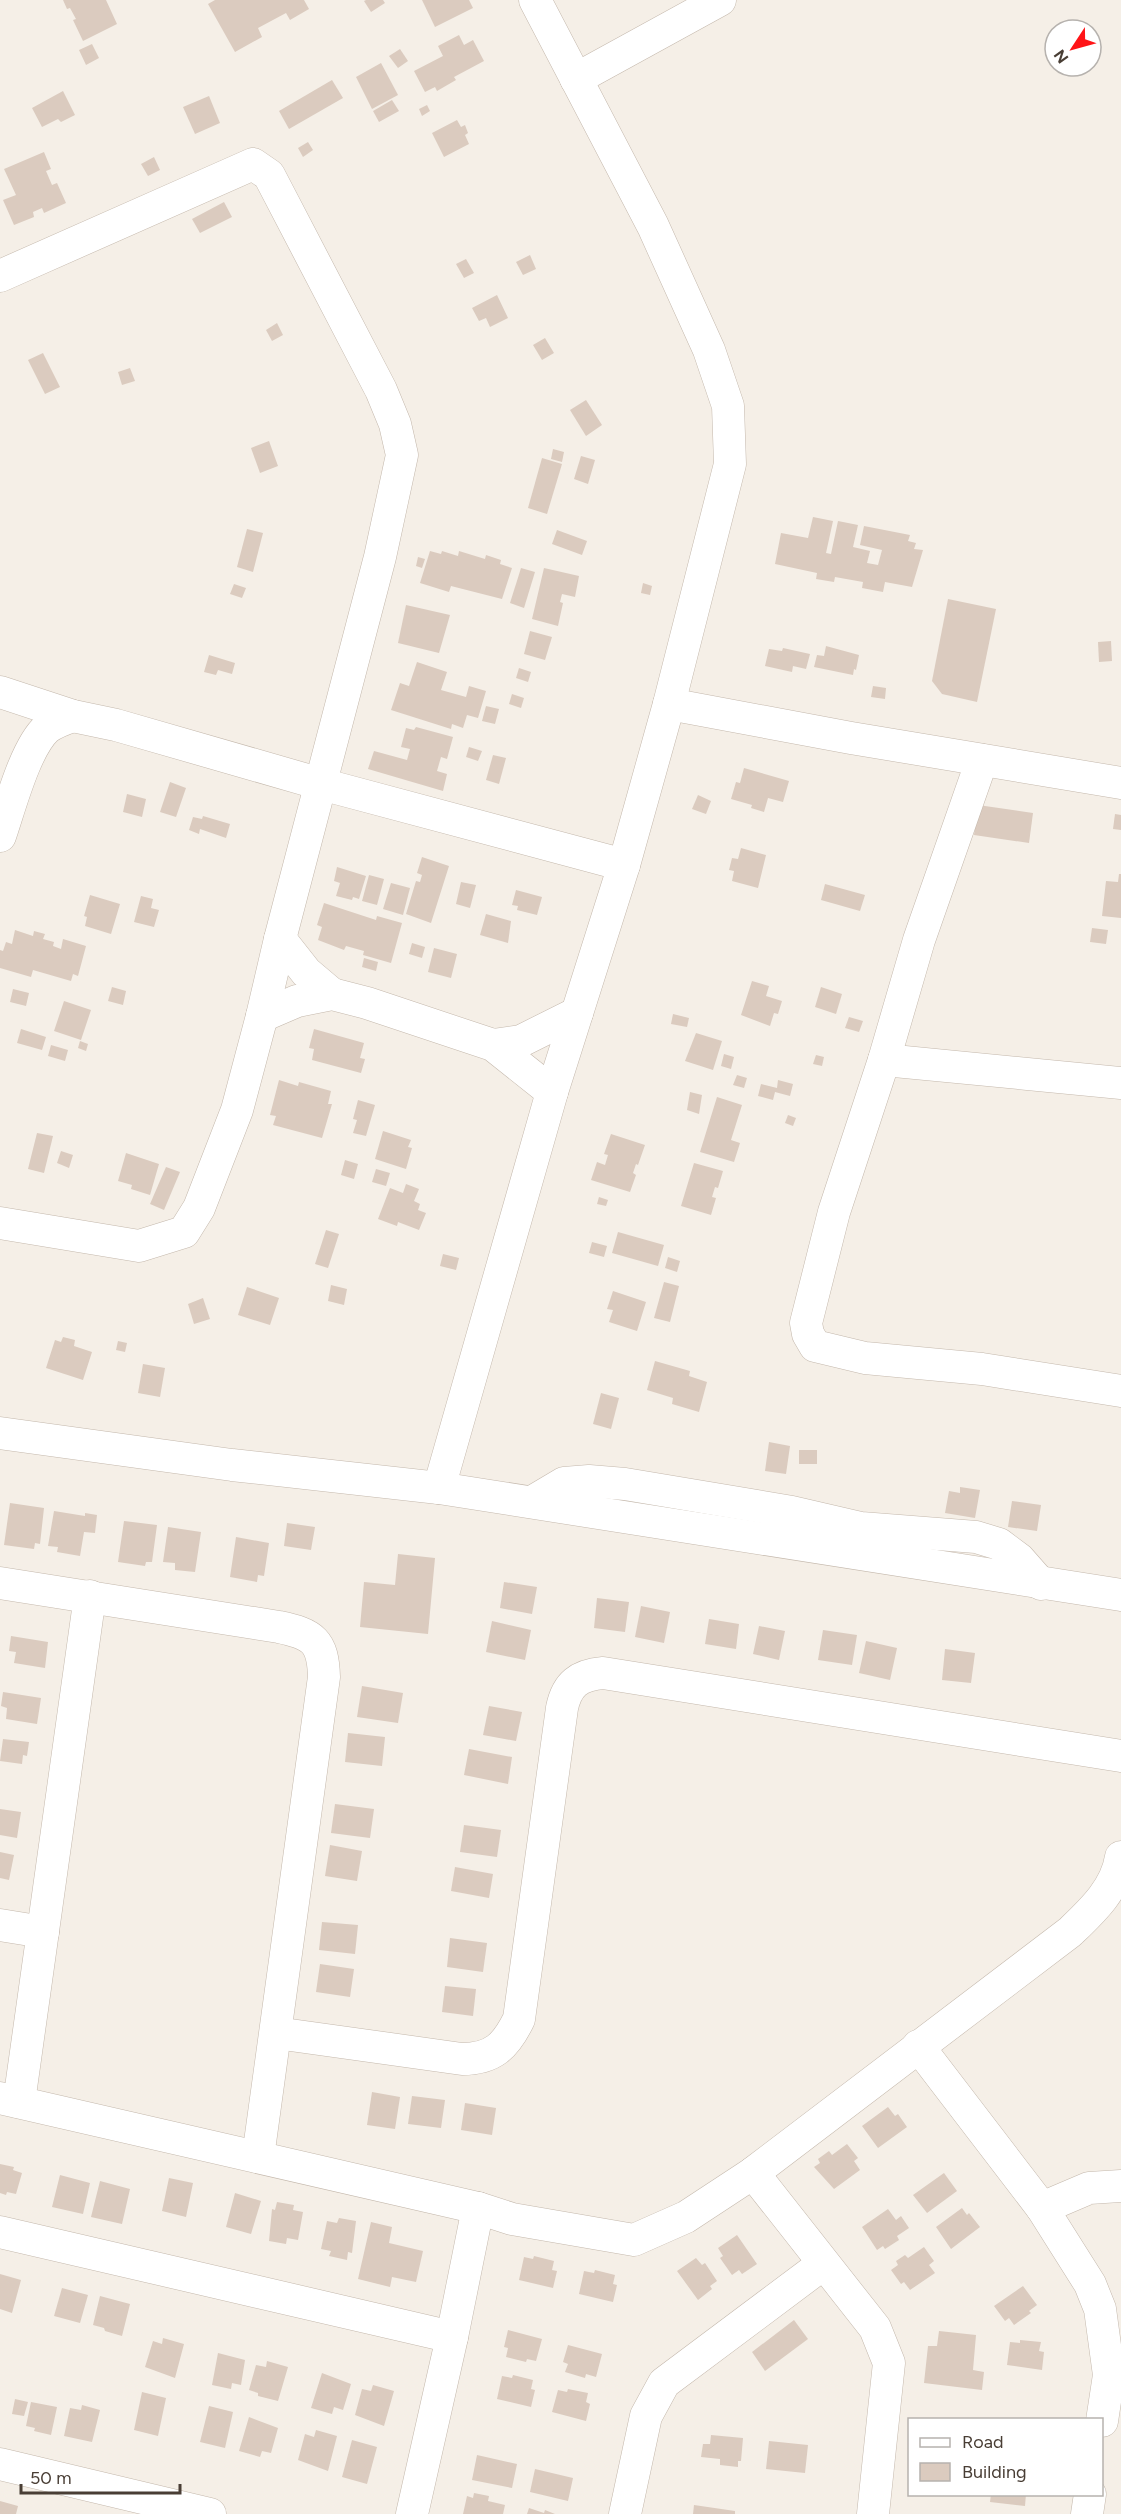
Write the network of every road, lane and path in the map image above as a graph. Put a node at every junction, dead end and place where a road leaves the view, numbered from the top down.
1 (535, 0) edge
2 (720, 0) edge
3 (576, 79) junction
4 (0, 276) edge
5 (6, 693) edge
6 (669, 704) junction
7 (73, 716) junction
8 (32, 747) junction
9 (982, 760) junction
10 (1121, 783) edge
11 (321, 784) junction
12 (0, 836) edge
13 (624, 865) junction
14 (280, 939) junction
15 (332, 994) junction
16 (577, 1013) junction
17 (262, 1016) junction
18 (493, 1045) junction
19 (884, 1060) junction
20 (1121, 1083) edge
21 (552, 1092) junction
22 (0, 1223) edge
23 (1121, 1391) edge
24 (0, 1433) edge
25 (439, 1488) junction
26 (718, 1500) junction
27 (532, 1502) junction
28 (710, 1531) junction
29 (0, 1583) edge
30 (1041, 1584) junction
31 (1121, 1595) edge
32 (90, 1596) junction
33 (1121, 1756) edge
34 (1121, 1857) edge
35 (0, 1925) edge
36 (43, 1932) junction
37 (276, 2033) junction
38 (918, 2046) junction
39 (9, 2100) edge
40 (258, 2157) junction
41 (753, 2173) junction
42 (1121, 2186) edge
43 (478, 2208) junction
44 (1042, 2208) junction
45 (0, 2232) edge
46 (823, 2264) junction
47 (452, 2337) junction
48 (1115, 2376) edge
49 (1102, 2418) edge
50 (0, 2464) edge
51 (1090, 2496) edge
52 (210, 2514) edge
53 (412, 2514) edge
54 (625, 2514) edge
55 (873, 2514) edge
56 (1087, 2514) edge

1 - 3 street
2 - 3 street
3 - 6 street
4 - 11 street
5 - 7 street
5 - 8 street
6 - 9 street
6 - 13 street
7 - 8 street
7 - 11 street
8 - 12 street
9 - 10 street
9 - 19 street
11 - 13 street
11 - 14 street
13 - 16 street
14 - 15 street
14 - 17 street
15 - 17 street
15 - 18 street
16 - 18 street
16 - 21 street
17 - 22 street
18 - 21 street
19 - 20 street
19 - 23 street
21 - 25 street
24 - 25 street
25 - 27 street
26 - 27 street
26 - 28 street
26 - 30 street
27 - 28 street
28 - 30 street
29 - 32 street
30 - 31 street
32 - 36 street
32 - 37 street
33 - 37 street
34 - 38 street
35 - 36 street
36 - 39 street
37 - 40 street
38 - 41 street
38 - 44 street
39 - 40 street
40 - 43 street
41 - 43 street
41 - 46 street
42 - 44 street
43 - 47 street
44 - 48 street
45 - 47 street
46 - 54 street
46 - 55 street
47 - 53 street
48 - 49 street
50 - 52 street
51 - 56 street

